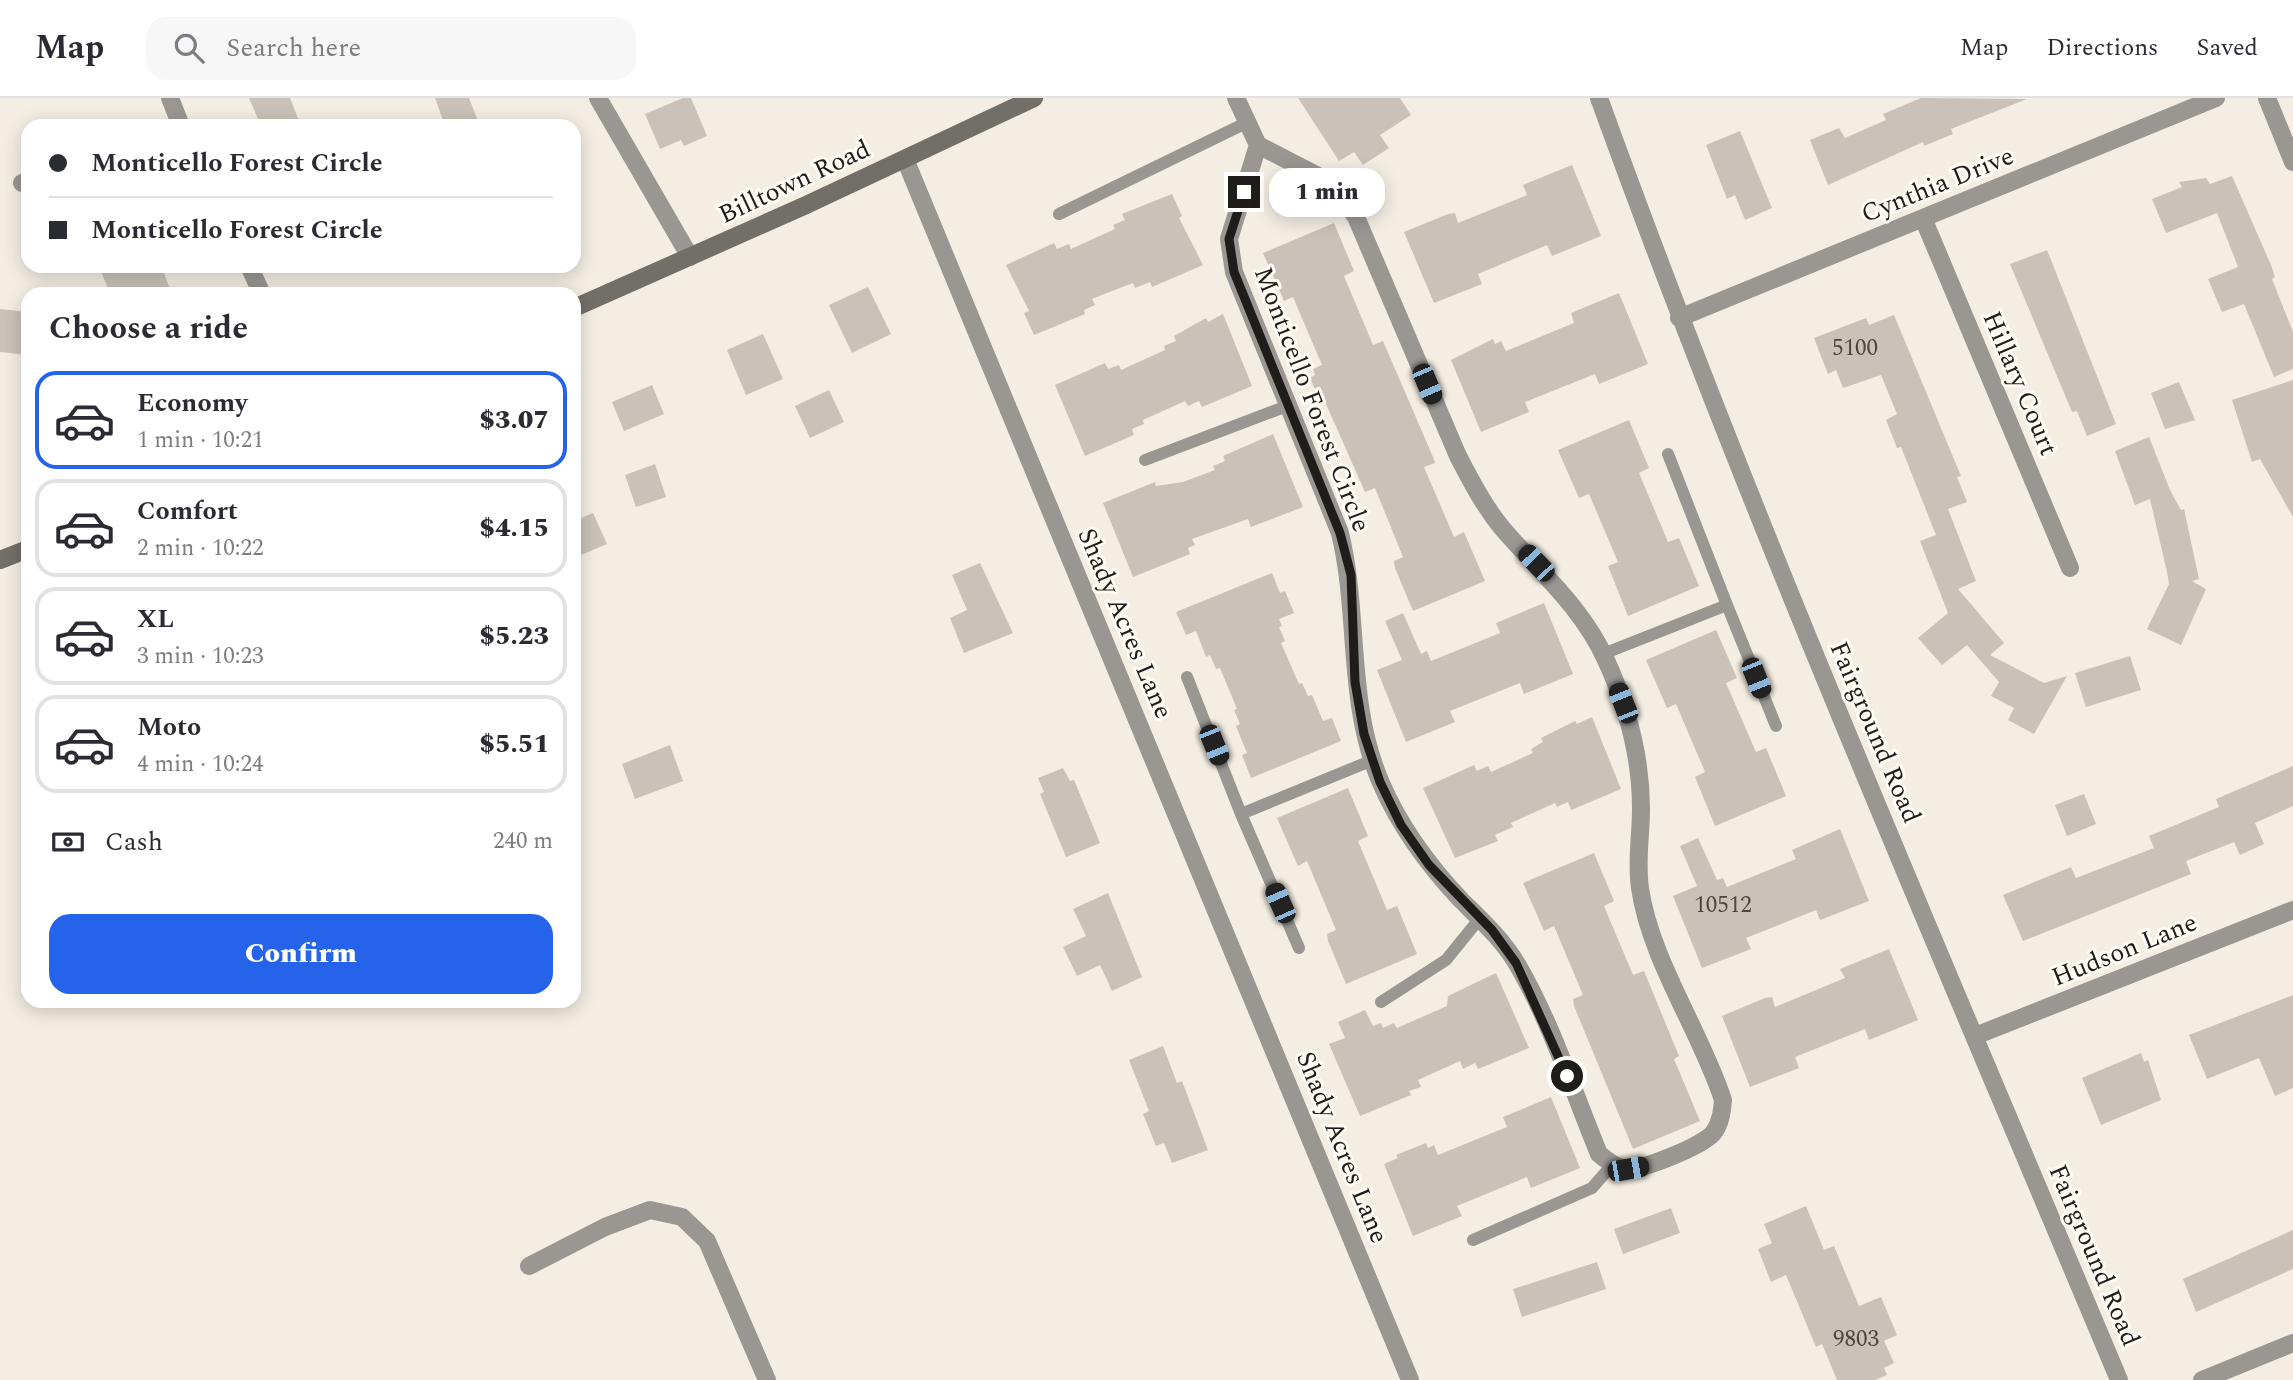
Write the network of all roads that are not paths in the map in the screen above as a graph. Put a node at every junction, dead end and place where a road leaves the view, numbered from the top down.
1 (170, 98) edge
2 (598, 98) edge
3 (1034, 98) edge
4 (1236, 98) edge
5 (1599, 98) edge
6 (2216, 98) edge
7 (2267, 98) edge
8 (178, 119) edge
9 (1248, 122) junction
10 (1258, 145) junction
11 (905, 159) junction
12 (2293, 162) edge
13 (1059, 214) dead end
14 (1923, 218) junction
15 (690, 257) junction
16 (581, 305) edge
17 (1679, 318) junction
18 (1287, 406) junction
19 (1668, 454) dead end
20 (1145, 460) dead end
21 (21, 552) edge
22 (0, 560) edge
23 (2070, 568) dead end
24 (1727, 605) junction
25 (1603, 654) junction
26 (1186, 677) dead end
27 (1776, 726) dead end
28 (1373, 760) junction
29 (1241, 814) junction
30 (2293, 910) edge
31 (1480, 918) junction
32 (1299, 948) dead end
33 (1381, 1002) dead end
34 (1975, 1036) junction
35 (1612, 1164) junction
36 (1473, 1240) dead end
37 (529, 1265) dead end
38 (2293, 1343) edge
39 (768, 1380) edge
40 (1410, 1380) edge
41 (2119, 1380) edge
42 (2202, 1380) edge

1 - 8 street
2 - 15 street
3 - 11 main road, Billtown Road
4 - 9 street
5 - 17 street, Fairground Road
6 - 14 street, Cynthia Drive
7 - 12 street
9 - 10 street
9 - 13 lane
10 - 18 street, Monticello Forest Circle
10 - 25 street
11 - 15 main road, Billtown Road
11 - 40 street, Shady Acres Lane
14 - 17 street, Cynthia Drive
14 - 23 street, Hillary Court
15 - 16 main road, Billtown Road
17 - 34 street, Fairground Road
18 - 20 lane
18 - 28 street, Monticello Forest Circle
19 - 24 lane
21 - 22 main road
24 - 25 lane
24 - 27 lane
25 - 35 street
26 - 29 lane
28 - 29 lane
28 - 31 street, Monticello Forest Circle
29 - 32 lane
30 - 34 street, Hudson Lane
31 - 33 lane
31 - 35 street, Monticello Forest Circle
34 - 41 street, Fairground Road
35 - 36 lane
37 - 39 street
38 - 42 street

